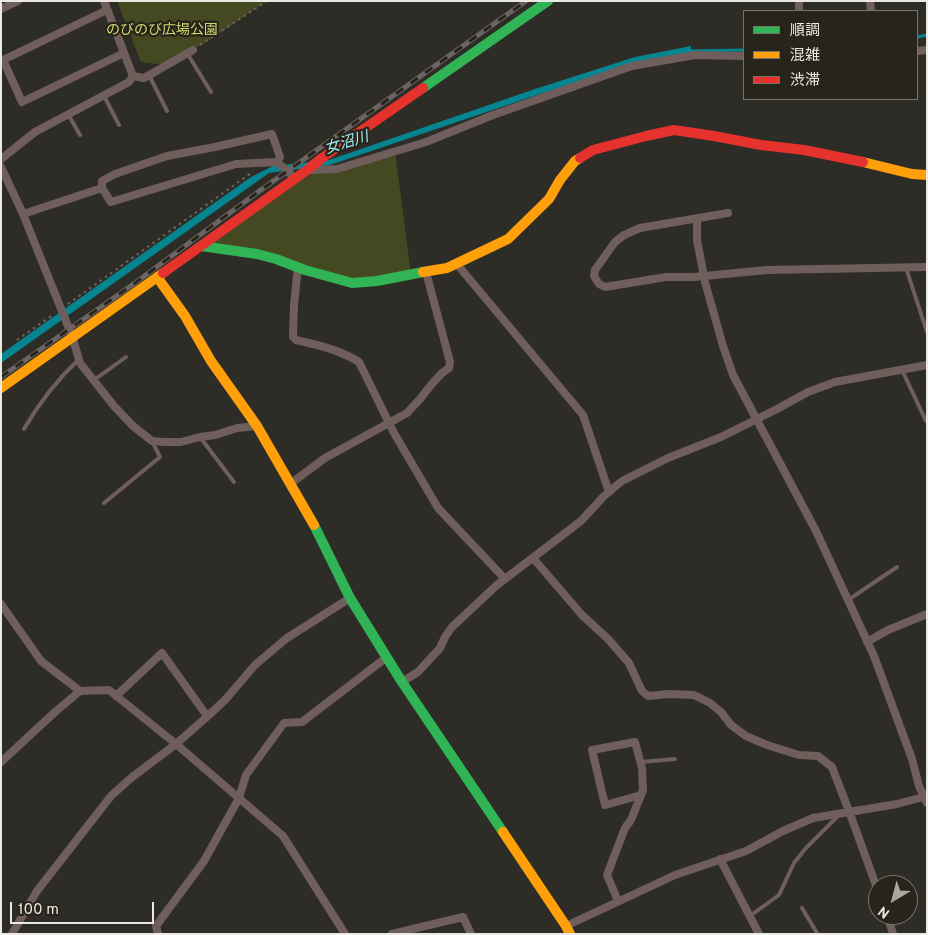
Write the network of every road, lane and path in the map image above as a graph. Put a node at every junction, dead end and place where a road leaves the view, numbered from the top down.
1 (18, 1) edge
2 (104, 1) edge
3 (267, 1) edge
4 (548, 1) edge
5 (1, 9) edge
6 (108, 10) junction
7 (190, 52) junction
8 (124, 53) junction
9 (743, 56) edge
10 (148, 75) junction
11 (133, 76) junction
12 (211, 92) dead end
13 (104, 96) junction
14 (166, 111) dead end
15 (68, 114) junction
16 (119, 125) dead end
17 (80, 135) dead end
18 (1, 159) edge
19 (259, 163) junction
20 (277, 163) junction
21 (1, 167) edge
22 (307, 170) junction
23 (927, 175) edge
24 (295, 178) junction
25 (102, 188) junction
26 (728, 213) dead end
27 (23, 214) junction
28 (696, 218) junction
29 (201, 246) junction
30 (456, 264) junction
31 (298, 267) junction
32 (927, 267) edge
33 (906, 268) junction
34 (426, 272) junction
35 (704, 276) junction
36 (157, 277) junction
37 (61, 309) junction
38 (927, 332) edge
39 (72, 336) junction
40 (17, 340) dead end
41 (126, 357) dead end
42 (79, 359) junction
43 (927, 364) edge
44 (902, 370) junction
45 (94, 380) junction
46 (1, 388) edge
47 (757, 419) junction
48 (926, 421) edge
49 (389, 423) junction
50 (257, 426) junction
51 (24, 429) dead end
52 (200, 437) junction
53 (152, 441) junction
54 (234, 482) dead end
55 (290, 484) junction
56 (609, 492) junction
57 (104, 504) dead end
58 (533, 558) junction
59 (897, 567) dead end
60 (505, 579) junction
61 (350, 598) junction
62 (848, 600) junction
63 (1, 604) edge
64 (927, 614) edge
65 (867, 642) junction
66 (387, 657) junction
67 (402, 682) junction
68 (80, 691) junction
69 (116, 696) junction
70 (207, 716) junction
71 (176, 744) junction
72 (675, 759) dead end
73 (1, 762) edge
74 (641, 762) junction
75 (641, 795) junction
76 (239, 798) junction
77 (926, 799) edge
78 (846, 812) junction
79 (720, 860) junction
80 (872, 875) edge
81 (618, 901) junction
82 (802, 908) dead end
83 (750, 916) junction
84 (568, 930) edge
85 (12, 934) edge
86 (158, 934) edge
87 (345, 934) edge
88 (392, 934) edge
89 (471, 934) edge
90 (759, 934) edge
91 (816, 934) edge

1 - 5 street
2 - 6 street
3 - 7 path
4 - 22 street
6 - 8 street
6 - 8 street
7 - 10 street
7 - 12 lane
8 - 11 street
9 - 22 street
10 - 11 street
10 - 14 lane
11 - 13 street
13 - 15 street
13 - 16 lane
15 - 17 lane
15 - 18 street
19 - 20 street
19 - 25 street
19 - 37 path
20 - 24 street
20 - 25 street
21 - 27 street
22 - 24 street
23 - 30 street
24 - 29 street
25 - 27 street
26 - 28 street
27 - 37 street
28 - 35 street
28 - 35 street
29 - 31 street
29 - 36 street
30 - 34 street
30 - 56 street
31 - 34 street
31 - 49 street
32 - 33 street
33 - 35 street
33 - 38 lane
34 - 49 street
35 - 47 street
36 - 39 street
36 - 50 street
37 - 39 street
37 - 40 path
39 - 42 street
39 - 46 street
41 - 45 lane
42 - 45 street
42 - 51 lane
43 - 44 street
44 - 47 street
44 - 48 lane
45 - 53 street
47 - 56 street
47 - 62 street
49 - 55 street
49 - 60 street
50 - 52 street
50 - 55 street
52 - 53 street
52 - 54 lane
53 - 57 lane
55 - 61 street
56 - 58 street
58 - 60 street
58 - 78 street
59 - 62 lane
60 - 67 street
61 - 66 street
61 - 70 street
62 - 65 street
63 - 68 street
64 - 65 street
65 - 77 street
66 - 67 street
66 - 76 street
67 - 84 street
68 - 69 street
68 - 73 street
69 - 70 street
69 - 71 street
70 - 71 street
71 - 76 street
71 - 85 street
72 - 74 lane
74 - 75 street
74 - 75 street
75 - 81 street
76 - 86 street
76 - 87 street
77 - 78 street
78 - 79 street
78 - 80 street
78 - 83 lane
79 - 81 street
79 - 83 street
81 - 84 street
82 - 91 lane
83 - 90 street
88 - 89 street

